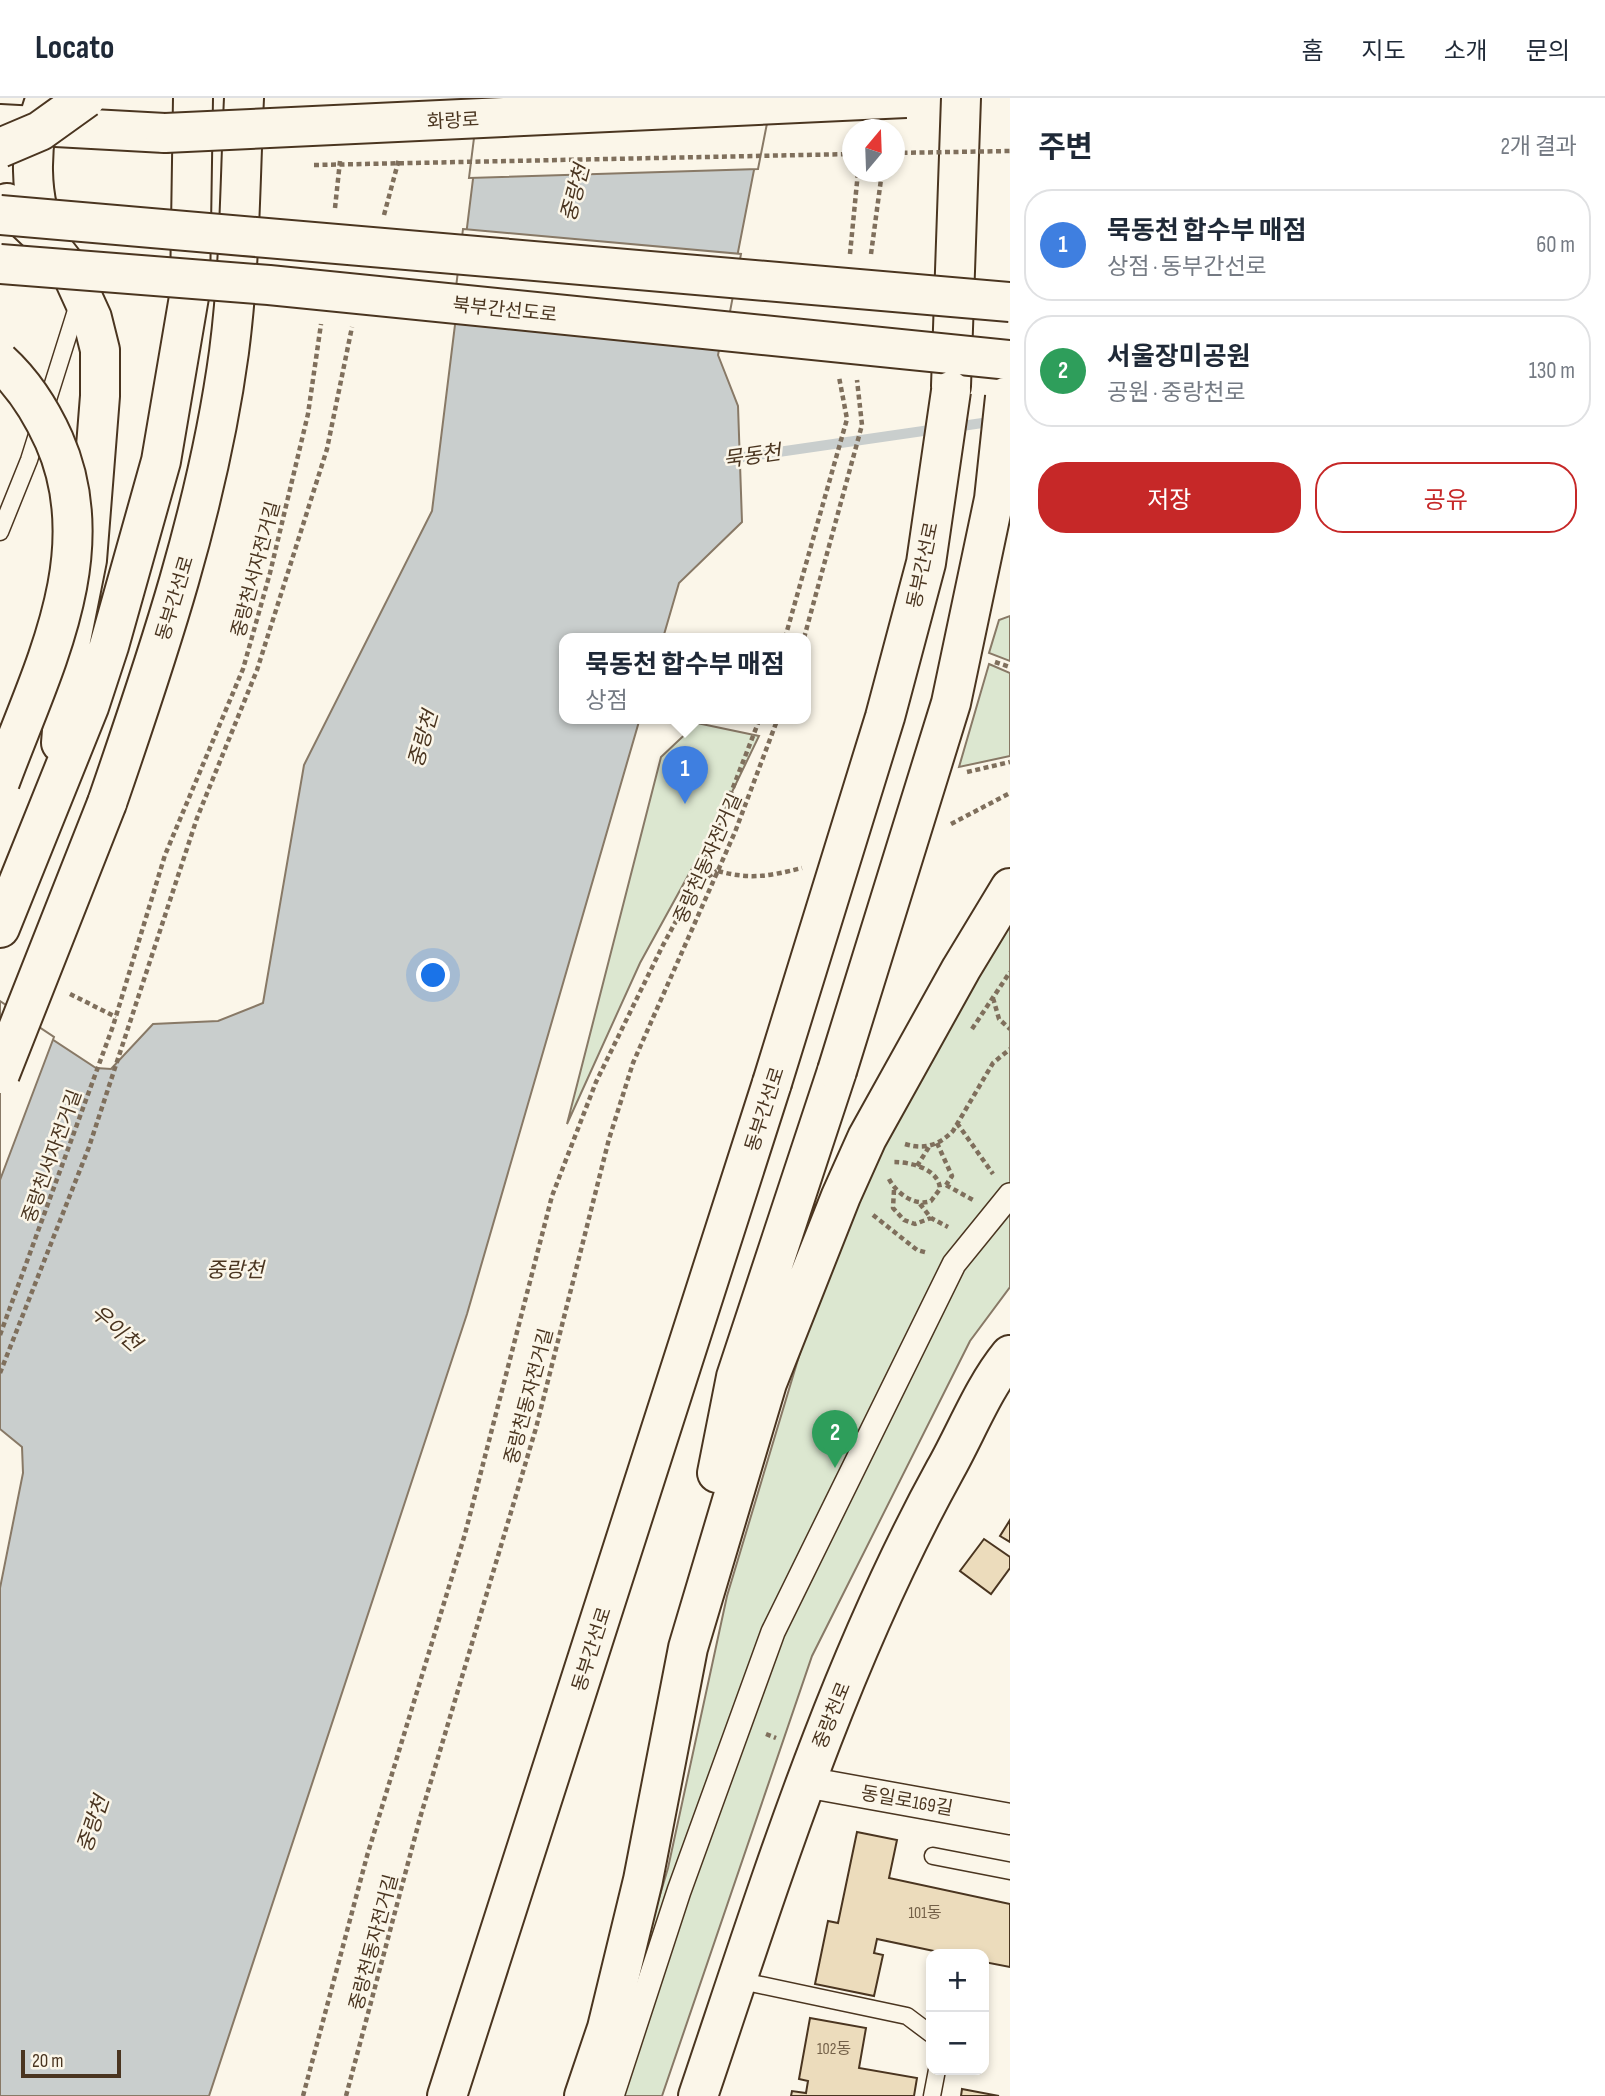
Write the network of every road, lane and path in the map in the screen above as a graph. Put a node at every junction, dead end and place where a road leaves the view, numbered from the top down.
1 (86, 98) edge
2 (193, 98) edge
3 (244, 98) edge
4 (906, 98) edge
5 (961, 98) edge
6 (27, 117) edge
7 (0, 148) edge
8 (401, 149) dead end
9 (341, 150) dead end
10 (1010, 151) edge
11 (905, 153) edge
12 (842, 154) edge
13 (303, 165) dead end
14 (0, 198) edge
15 (0, 215) edge
16 (334, 217) dead end
17 (381, 228) dead end
18 (60, 256) junction
19 (0, 264) edge
20 (81, 292) junction
21 (1010, 302) edge
22 (355, 319) dead end
23 (322, 321) dead end
24 (1010, 358) edge
25 (0, 362) edge
26 (847, 419) dead end
27 (862, 425) dead end
28 (0, 532) edge
29 (787, 633) edge
30 (805, 633) edge
31 (758, 724) edge
32 (776, 724) edge
33 (0, 782) edge
34 (58, 783) junction
35 (718, 870) junction
36 (696, 884) junction
37 (1010, 888) edge
38 (0, 928) edge
39 (1003, 982) dead end
40 (1010, 982) edge
41 (993, 997) dead end
42 (1010, 1029) edge
43 (1010, 1049) edge
44 (0, 1074) edge
45 (957, 1123) junction
46 (897, 1142) dead end
47 (937, 1143) junction
48 (929, 1146) junction
49 (886, 1162) dead end
50 (918, 1166) junction
51 (886, 1175) dead end
52 (940, 1186) junction
53 (894, 1190) junction
54 (1009, 1195) edge
55 (919, 1203) junction
56 (868, 1211) dead end
57 (931, 1218) junction
58 (973, 1240) junction
59 (931, 1253) dead end
60 (0, 1335) edge
61 (1010, 1355) edge
62 (0, 1373) edge
63 (688, 1648) junction
64 (805, 1782) junction
65 (1009, 1817) edge
66 (933, 1856) dead end
67 (1010, 1871) edge
68 (737, 1980) junction
69 (926, 2028) edge
70 (936, 2075) edge
71 (303, 2096) edge
72 (346, 2096) edge
73 (447, 2096) edge
74 (584, 2096) edge
75 (612, 2096) edge
76 (698, 2096) edge
77 (932, 2096) edge

1 - 7 main road, bridge
2 - 34 main road
3 - 44 main road, 동부간선로, bridge
4 - 6 main road, 화랑로, bridge
5 - 73 main road, 동부간선로, bridge
6 - 18 main road
8 - 17 path
9 - 16 path
10 - 11 path, bridge
12 - 13 path, bridge
14 - 18 main road
15 - 21 main road, bridge
18 - 20 main road
19 - 24 main road, 북부간선도로, bridge
20 - 28 lane
20 - 34 main road
22 - 62 path
23 - 60 path, 중랑천서자전거길
24 - 63 main road, bridge
25 - 33 main road, bridge
26 - 29 path
27 - 30 path
31 - 36 path
32 - 35 path, 중랑천동자전거길
34 - 38 main road
35 - 36 path
35 - 72 path, 중랑천동자전거길
36 - 71 path
37 - 63 main road
39 - 40 path
41 - 42 path
43 - 45 path
45 - 47 path
45 - 54 path
46 - 48 path
47 - 48 path
47 - 52 path
48 - 50 path
49 - 50 path
50 - 52 path
51 - 53 path
52 - 55 path
53 - 55 path
53 - 57 path
54 - 58 street
55 - 57 path
56 - 59 path
57 - 58 path
58 - 75 street
61 - 64 main road, 중랑천로
63 - 74 main road
64 - 65 street, 동일로169길
64 - 68 main road, 중랑천로
66 - 67 lane
68 - 69 lane
68 - 76 main road, 중랑천로
70 - 77 lane

